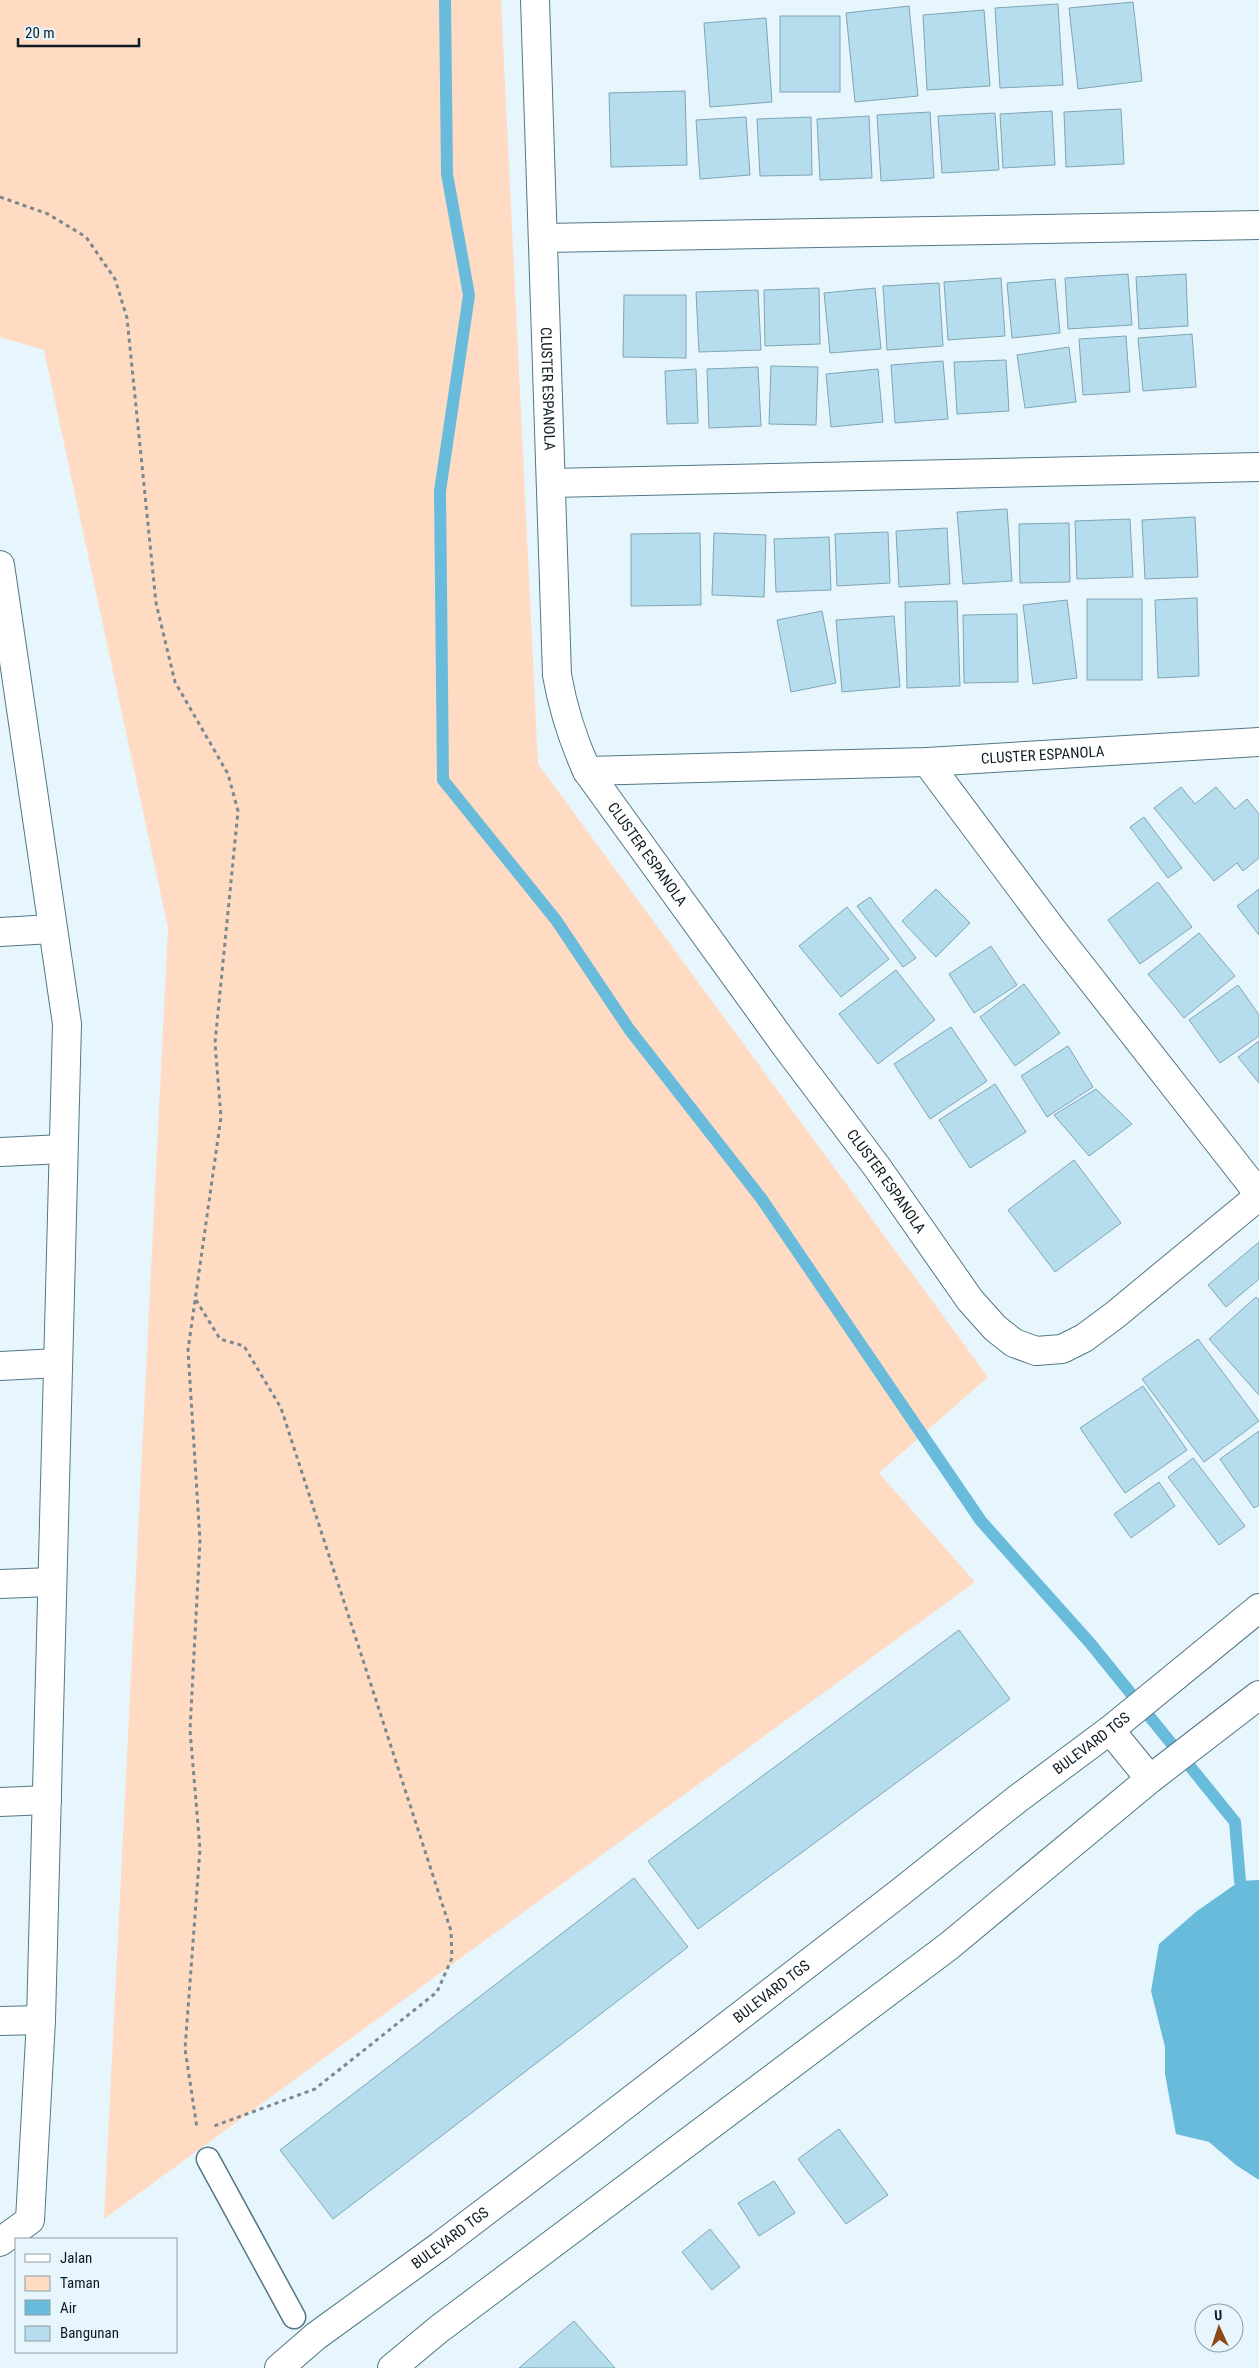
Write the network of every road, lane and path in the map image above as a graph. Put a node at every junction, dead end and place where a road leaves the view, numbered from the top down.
1 (535, 0) edge
2 (0, 197) edge
3 (1259, 225) edge
4 (544, 238) junction
5 (1259, 468) edge
6 (552, 483) junction
7 (0, 565) edge
8 (11, 720) edge
9 (1259, 742) edge
10 (927, 762) junction
11 (587, 771) junction
12 (52, 929) junction
13 (0, 932) edge
14 (63, 1149) junction
15 (0, 1152) edge
16 (1259, 1195) edge
17 (196, 1300) junction
18 (58, 1363) junction
19 (0, 1366) edge
20 (52, 1582) junction
21 (0, 1584) edge
22 (1259, 1608) edge
23 (1259, 1696) edge
24 (1118, 1723) junction
25 (1150, 1779) junction
26 (47, 1800) junction
27 (0, 1802) edge
28 (41, 2020) junction
29 (0, 2021) edge
30 (198, 2134) junction
31 (208, 2159) joint
32 (0, 2242) edge
33 (294, 2317) dead end
34 (279, 2368) edge
35 (392, 2368) edge

1 - 4 street, CLUSTER ESPANOLA
2 - 17 path
3 - 4 street
4 - 6 street, CLUSTER ESPANOLA
5 - 6 street
6 - 11 street, CLUSTER ESPANOLA
7 - 8 street
8 - 12 street
9 - 10 street, CLUSTER ESPANOLA
10 - 11 street, CLUSTER ESPANOLA
10 - 16 street
11 - 16 street, CLUSTER ESPANOLA
12 - 13 street
12 - 14 street
14 - 15 street
14 - 18 street
17 - 30 path
17 - 30 path
18 - 19 street
18 - 20 street
20 - 21 street
20 - 26 street
22 - 24 street, BULEVARD TGS
23 - 25 street
24 - 25 street
24 - 34 street, BULEVARD TGS
25 - 35 street
26 - 27 street
26 - 28 street
28 - 29 street
28 - 32 street
30 - 31 path
31 - 33 lane

